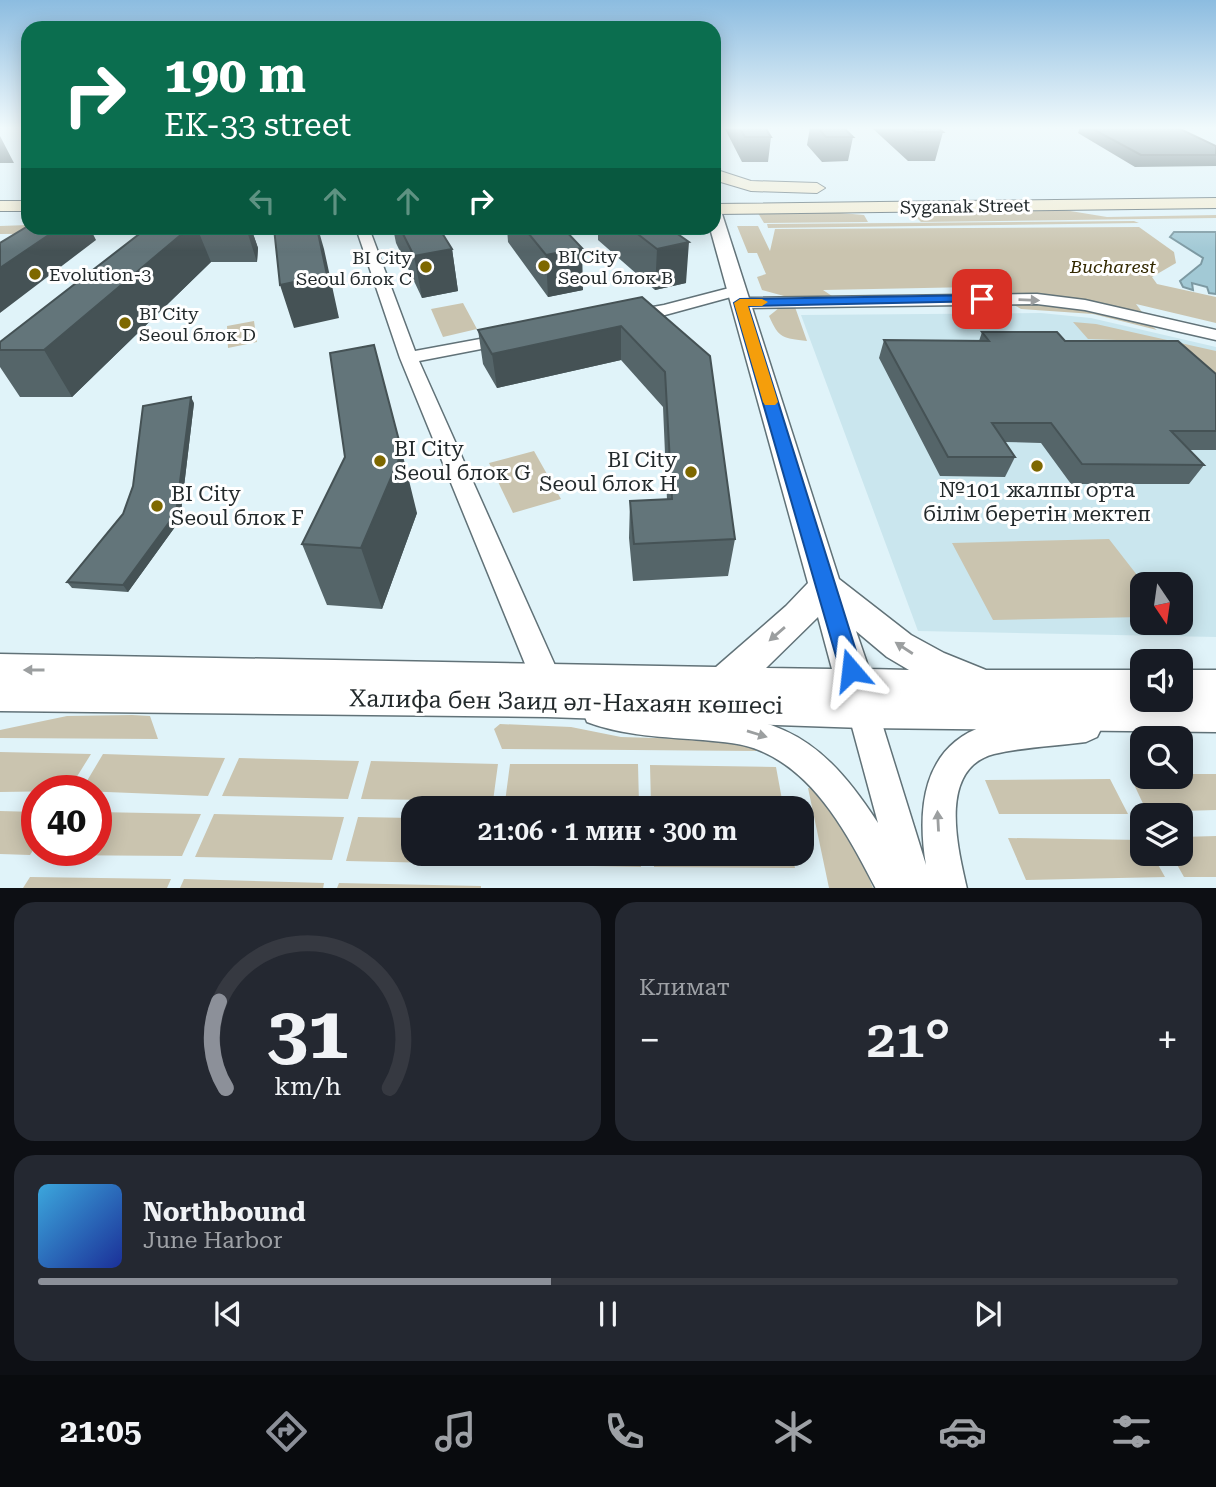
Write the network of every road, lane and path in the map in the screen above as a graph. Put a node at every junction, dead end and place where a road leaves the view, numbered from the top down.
1 (721, 179) edge
2 (1216, 191) edge
3 (851, 195) junction
4 (721, 197) edge
5 (1216, 203) edge
6 (0, 206) edge
7 (21, 206) edge
8 (721, 209) edge
9 (21, 217) edge
10 (0, 218) edge
11 (365, 235) edge
12 (720, 235) edge
13 (737, 292) junction
14 (614, 318) edge
15 (1216, 335) edge
16 (519, 337) edge
17 (409, 358) junction
18 (825, 586) junction
19 (0, 670) edge
20 (725, 682) junction
21 (1193, 687) edge
22 (1216, 687) edge
23 (987, 688) junction
24 (99, 693) junction
25 (0, 694) edge
26 (555, 694) junction
27 (859, 698) junction
28 (1130, 698) edge
29 (1130, 699) edge
30 (1130, 707) edge
31 (1193, 709) edge
32 (0, 711) edge
33 (1216, 714) edge
34 (896, 888) edge
35 (915, 888) edge
36 (949, 888) edge

1 - 3 main road
2 - 3 main road, Syganak Street
3 - 4 main road, Syganak Street
5 - 8 main road, Syganak Street
6 - 7 main road
9 - 10 main road
11 - 17 street
12 - 13 street
13 - 14 street
13 -> 15 street
13 - 18 street
16 - 17 street
17 - 26 street
18 -> 20 street
23 -> 18 street
18 - 27 street
26 -> 19 street, Халифа бен Заид әл-Нахаян көшесі
20 - 26 street, Халифа бен Заид әл-Нахаян көшесі
20 - 27 street, Халифа бен Заид әл-Нахаян көшесі
21 - 22 street
23 - 27 street, Халифа бен Заид әл-Нахаян көшесі
23 - 28 street, Халифа бен Заид әл-Нахаян көшесі
24 - 25 street, Халифа бен Заид әл-Нахаян көшесі
24 - 26 street, Халифа бен Заид әл-Нахаян көшесі
24 - 32 street
26 - 27 street, Халифа бен Заид әл-Нахаян көшесі
26 -> 34 street
27 - 29 street, Халифа бен Заид әл-Нахаян көшесі
27 - 35 street
36 -> 30 street
31 - 33 street, Халифа бен Заид әл-Нахаян көшесі

